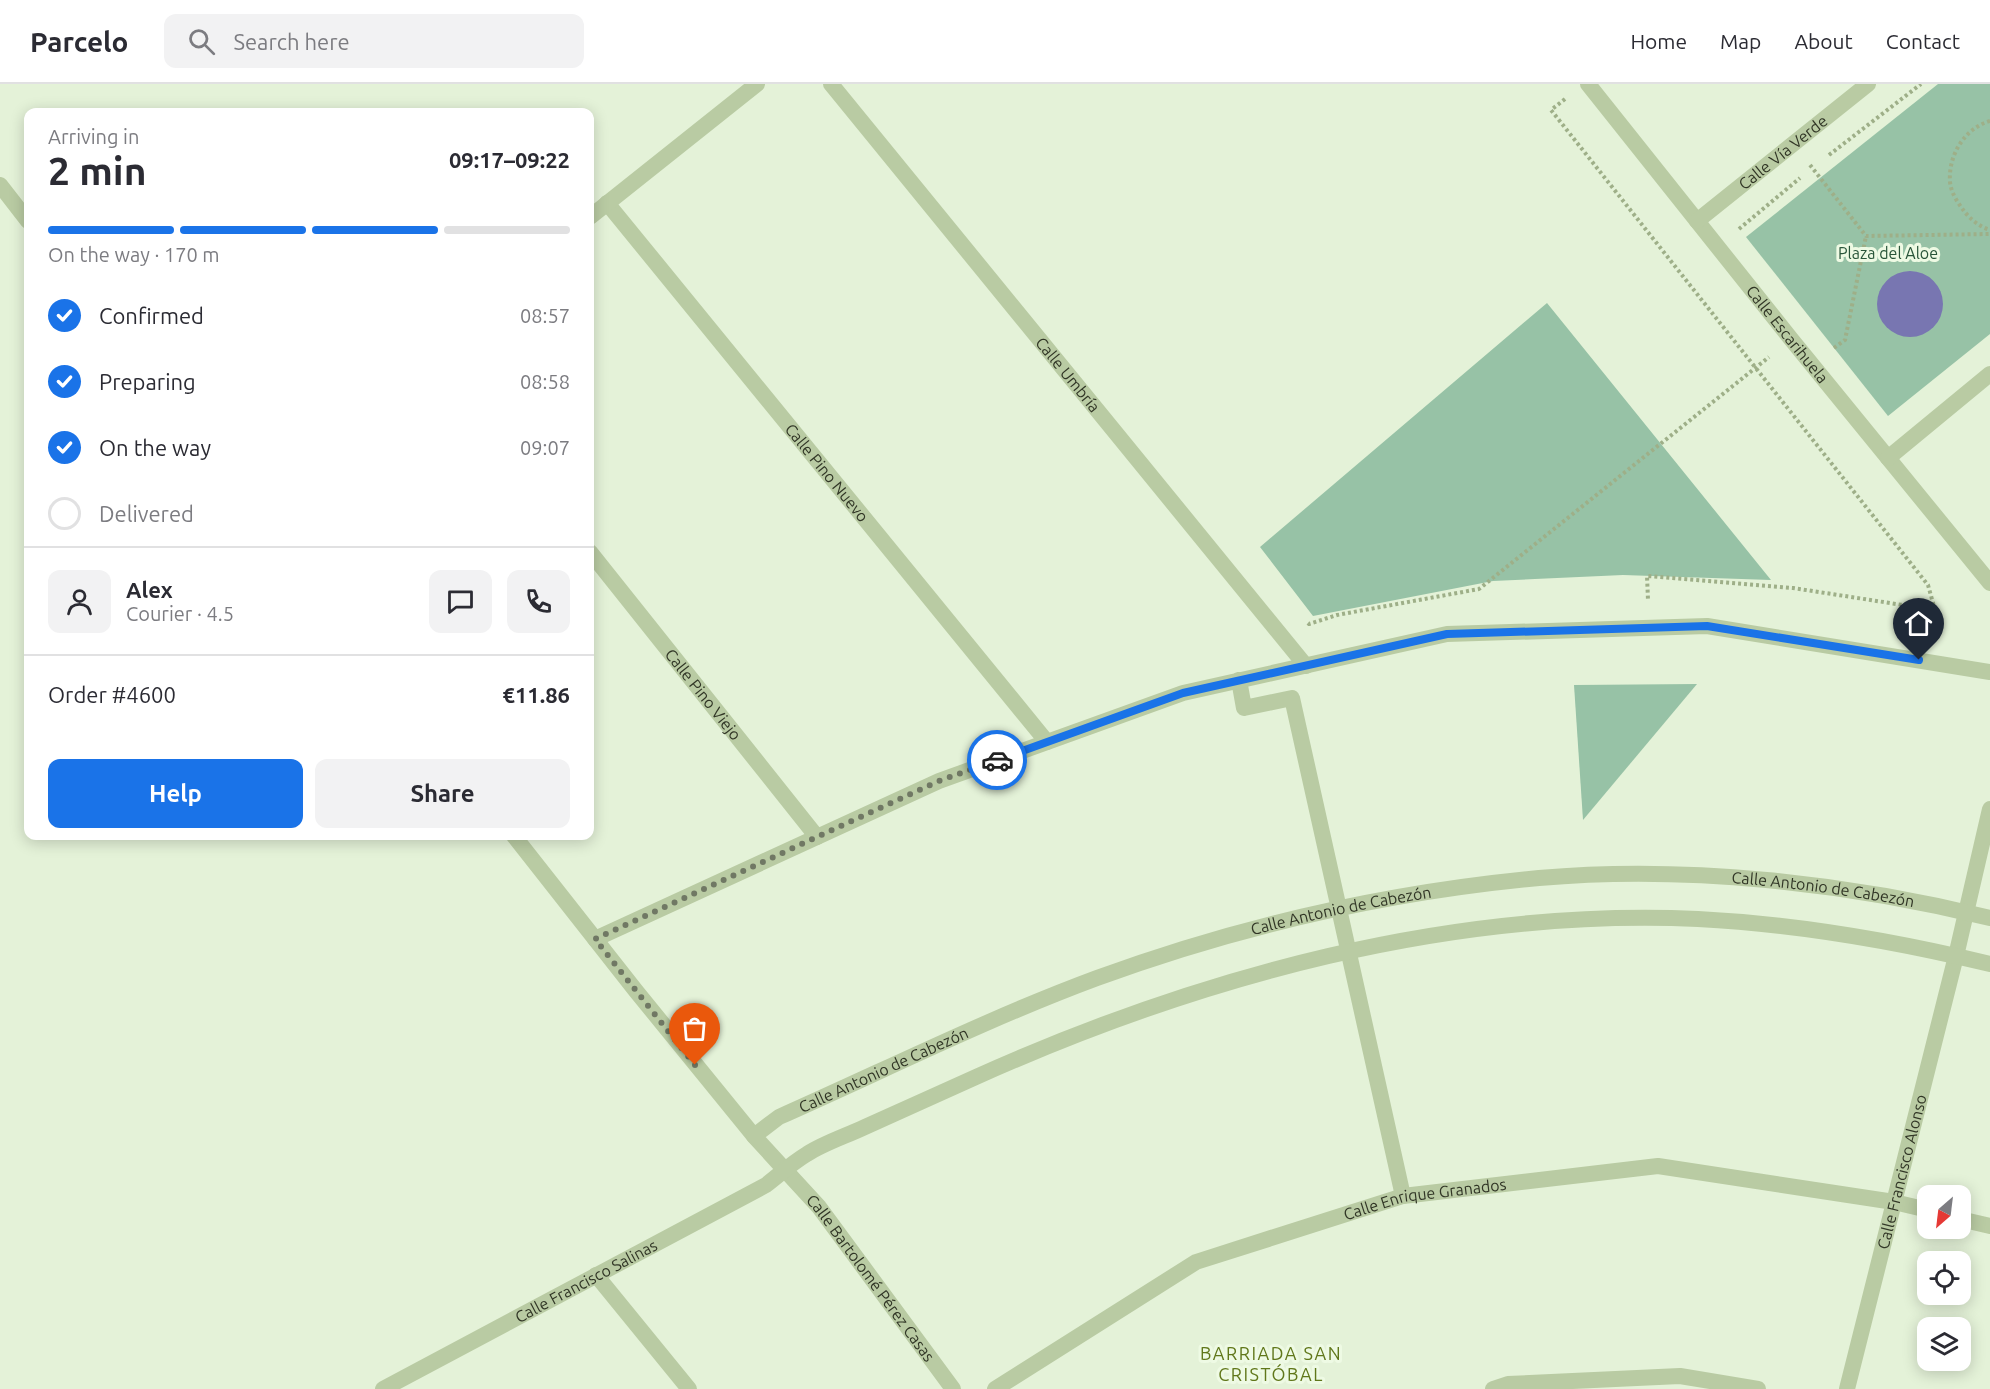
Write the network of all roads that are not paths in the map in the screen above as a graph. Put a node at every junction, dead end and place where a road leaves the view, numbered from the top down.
1 (757, 84) edge
2 (831, 84) edge
3 (1588, 84) edge
4 (1868, 84) edge
5 (0, 185) edge
6 (607, 203) junction
7 (594, 214) edge
8 (24, 215) edge
9 (1697, 220) junction
10 (1990, 374) edge
11 (1888, 458) junction
12 (594, 557) edge
13 (1990, 583) edge
14 (1306, 666) junction
15 (1990, 672) edge
16 (1239, 681) junction
17 (1047, 742) junction
18 (1990, 809) edge
19 (817, 837) junction
20 (517, 840) edge
21 (1340, 909) junction
22 (1967, 912) junction
23 (1990, 918) edge
24 (595, 939) junction
25 (1349, 953) junction
26 (1956, 956) junction
27 (1990, 964) edge
28 (754, 1136) junction
29 (785, 1170) junction
30 (1403, 1196) junction
31 (1894, 1202) junction
32 (1917, 1207) edge
33 (1971, 1222) edge
34 (1990, 1226) edge
35 (596, 1275) junction
36 (383, 1389) edge
37 (689, 1389) edge
38 (953, 1389) edge
39 (995, 1389) edge
40 (1493, 1389) edge
41 (1758, 1389) edge
42 (1847, 1389) edge

1 - 6 street
2 - 14 street, Calle Umbría
3 - 9 street, Calle Escarihuela
4 - 9 street, Calle Vía Verde
5 - 8 street
6 - 7 street
6 - 17 street, Calle Pino Nuevo
9 - 11 street, Calle Escarihuela
10 - 11 street
11 - 13 street, Calle Escarihuela
12 - 19 street, Calle Pino Viejo
14 - 15 street
14 - 16 street
16 - 17 street
16 - 21 street
17 - 19 street
18 - 22 street, Calle Francisco Alonso
19 - 24 street
20 - 24 street, Calle Bartolomé Pérez Casas
21 - 22 street, Calle Antonio de Cabezón
21 - 25 street
21 - 28 street, Calle Antonio de Cabezón
22 - 23 street, Calle Antonio de Cabezón
22 - 26 street, Calle Francisco Alonso
24 - 28 street, Calle Bartolomé Pérez Casas
25 - 26 street
25 - 29 street
25 - 30 street
26 - 27 street
26 - 31 street, Calle Francisco Alonso
28 - 29 street, Calle Bartolomé Pérez Casas
29 - 35 street, Calle Francisco Salinas
29 - 38 street, Calle Bartolomé Pérez Casas
30 - 31 street, Calle Enrique Granados
30 - 39 street, Calle Enrique Granados
31 - 32 street, Calle Enrique Granados
31 - 42 street, Calle Francisco Alonso
33 - 34 street
35 - 36 street, Calle Francisco Salinas
35 - 37 street
40 - 41 street

